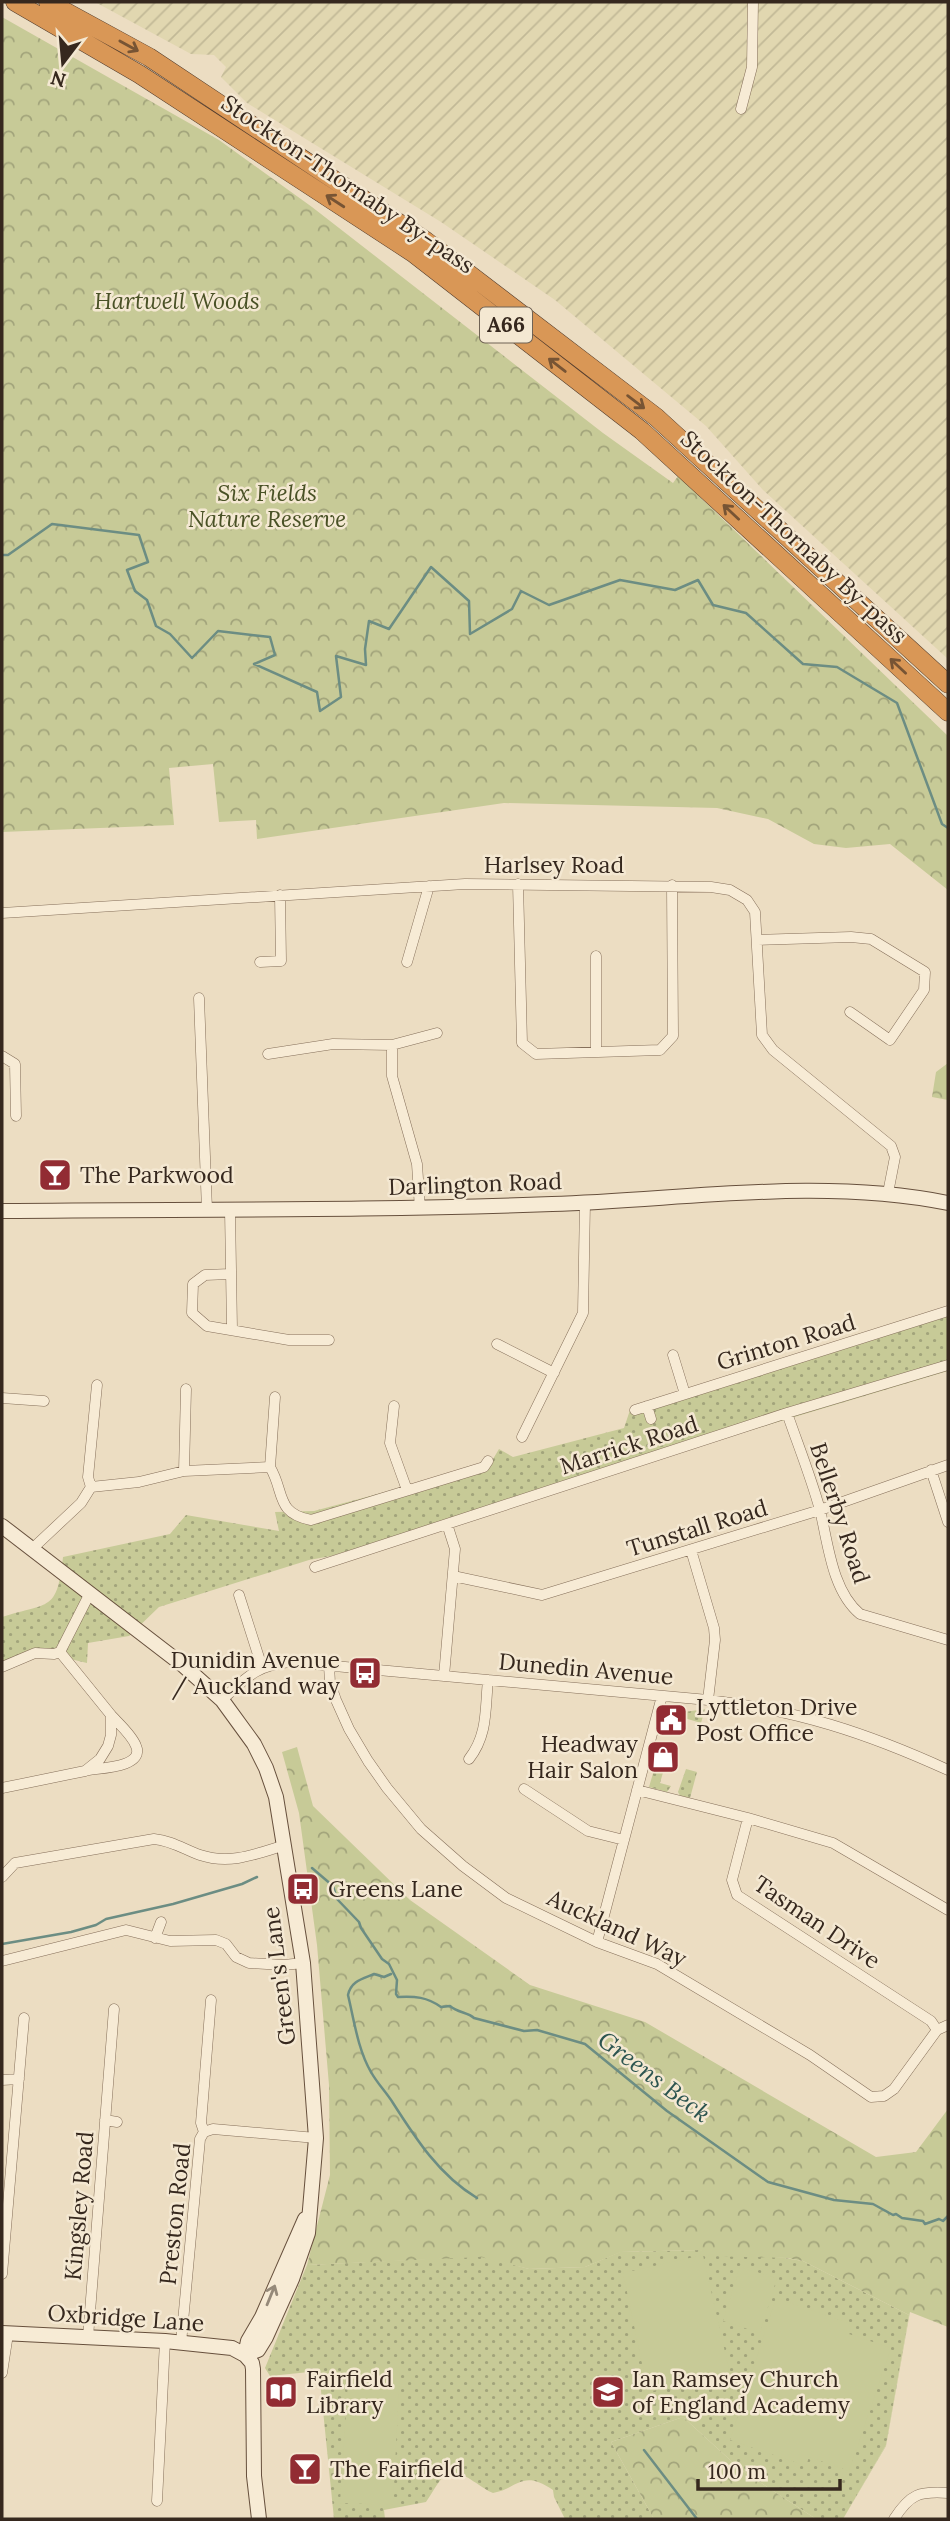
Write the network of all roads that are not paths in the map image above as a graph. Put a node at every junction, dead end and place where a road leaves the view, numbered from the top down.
1 (15, 2) edge
2 (47, 2) edge
3 (753, 2) edge
4 (741, 109) dead end
5 (948, 684) edge
6 (948, 712) edge
7 (518, 884) junction
8 (672, 885) junction
9 (429, 886) junction
10 (280, 895) junction
11 (2, 913) edge
12 (758, 940) junction
13 (596, 956) dead end
14 (260, 962) dead end
15 (407, 962) dead end
16 (199, 998) dead end
17 (850, 1012) dead end
18 (437, 1032) dead end
19 (392, 1045) junction
20 (596, 1052) junction
21 (268, 1054) dead end
22 (2, 1056) edge
23 (16, 1116) dead end
24 (888, 1193) junction
25 (585, 1203) junction
26 (948, 1203) edge
27 (420, 1209) junction
28 (207, 1210) junction
29 (230, 1210) junction
30 (2, 1211) edge
31 (230, 1273) junction
32 (948, 1311) edge
33 (232, 1329) junction
34 (329, 1340) dead end
35 (497, 1344) dead end
36 (673, 1355) dead end
37 (948, 1365) edge
38 (554, 1373) junction
39 (97, 1385) dead end
40 (186, 1389) dead end
41 (685, 1394) junction
42 (275, 1397) dead end
43 (2, 1398) edge
44 (44, 1401) dead end
45 (394, 1406) dead end
46 (647, 1406) junction
47 (635, 1410) dead end
48 (787, 1413) junction
49 (651, 1419) dead end
50 (522, 1437) dead end
51 (488, 1461) dead end
52 (948, 1465) edge
53 (270, 1467) junction
54 (931, 1470) junction
55 (184, 1471) junction
56 (91, 1487) junction
57 (407, 1490) junction
58 (820, 1510) junction
59 (948, 1522) edge
60 (447, 1524) junction
61 (2, 1525) edge
62 (32, 1549) junction
63 (691, 1550) junction
64 (319, 1564) dead end
65 (453, 1576) junction
66 (90, 1593) junction
67 (239, 1595) dead end
68 (948, 1640) edge
69 (60, 1652) junction
70 (329, 1665) junction
71 (2, 1667) edge
72 (262, 1667) junction
73 (444, 1676) junction
74 (488, 1680) junction
75 (662, 1696) junction
76 (222, 1700) junction
77 (708, 1700) junction
78 (111, 1715) junction
79 (469, 1759) dead end
80 (85, 1770) junction
81 (948, 1770) edge
82 (2, 1788) edge
83 (524, 1790) dead end
84 (637, 1790) junction
85 (748, 1818) junction
86 (624, 1840) junction
87 (285, 1845) junction
88 (2, 1877) edge
89 (948, 1910) edge
90 (161, 1922) dead end
91 (155, 1938) junction
92 (597, 1942) junction
93 (2, 1961) edge
94 (303, 1963) junction
95 (211, 2000) dead end
96 (114, 2009) dead end
97 (24, 2018) dead end
98 (948, 2025) edge
99 (937, 2030) junction
100 (19, 2079) junction
101 (2, 2080) edge
102 (105, 2120) junction
103 (117, 2122) dead end
104 (204, 2132) junction
105 (316, 2138) junction
106 (2, 2274) edge
107 (5, 2334) edge
108 (88, 2337) junction
109 (165, 2341) junction
110 (181, 2343) junction
111 (245, 2355) junction
112 (2, 2373) edge
113 (948, 2493) edge
114 (157, 2501) dead end
115 (259, 2519) edge
116 (894, 2519) edge

6 -> 1 highway, Stockton-Thornaby By-pass / A66
2 -> 5 highway, Stockton-Thornaby By-pass / A66
3 - 4 street
7 - 8 street, Harlsey Road
7 - 9 street, Harlsey Road
7 - 20 street
8 - 12 street, Harlsey Road
8 - 20 street
9 - 10 street, Harlsey Road
9 - 15 street
10 - 11 street, Harlsey Road
10 - 14 street
12 - 17 street
12 - 24 street, Harlsey Road
13 - 20 street
16 - 28 street
18 - 19 street
19 - 21 street
19 - 27 street
22 - 23 street
24 - 25 street, Darlington Road
24 - 26 street, Darlington Road
25 - 27 street, Darlington Road
25 - 38 street
27 - 29 street, Darlington Road
28 - 29 street, Darlington Road
28 - 30 street, Darlington Road
29 - 31 street
31 - 33 street
31 - 33 street
32 - 41 street, Grinton Road
33 - 34 street
35 - 38 street
36 - 41 street
37 - 48 street, Marrick Road
38 - 50 street
39 - 56 street
40 - 55 street
41 - 46 street, Grinton Road
42 - 53 street
43 - 44 street
45 - 57 street
46 - 47 street, Grinton Road
46 - 49 street
48 - 58 street, Bellerby Road
48 - 60 street, Marrick Road
51 - 57 street
52 - 54 street, Tunstall Road
53 - 55 street
53 - 57 street
54 - 58 street, Tunstall Road
54 - 59 street
55 - 56 street
56 - 62 street
58 - 63 street, Tunstall Road
58 - 68 street, Bellerby Road
60 - 64 street, Marrick Road
60 - 65 street
61 - 62 street, Green's Lane
62 - 66 street, Green's Lane
63 - 65 street, Tunstall Road
63 - 77 street
65 - 73 street
66 - 69 street
66 - 76 street, Green's Lane
67 - 72 street
69 - 71 street
69 - 78 street
70 - 72 street, Dunedin Avenue
70 - 73 street, Dunedin Avenue
70 - 92 street, Auckland Way
72 - 76 street
73 - 74 street, Dunedin Avenue
74 - 75 street, Dunedin Avenue
74 - 79 street
75 - 77 street, Dunedin Avenue
75 - 84 street
76 - 87 street, Green's Lane
77 - 81 street, Dunedin Avenue
78 - 80 street
78 - 80 street
80 - 82 street
83 - 86 street
84 - 85 street
84 - 86 street
85 - 89 street
85 - 99 street, Tasman Drive
86 - 92 street
87 - 88 street
87 - 94 street, Green's Lane
90 - 91 street
91 - 93 street
91 - 94 street
92 - 99 street, Auckland Way
94 - 105 street, Green's Lane
95 - 104 street, Preston Road
96 - 102 street, Kingsley Road
97 - 100 street
98 - 99 street, Auckland Way
100 - 101 street
100 - 106 street
102 - 103 street, Kingsley Road
102 - 108 street, Kingsley Road
104 - 105 street, Preston Road
104 - 110 street, Preston Road
105 - 111 street, Green's Lane
107 - 108 street, Oxbridge Lane
107 - 112 street
108 - 109 street, Oxbridge Lane
109 - 110 street, Oxbridge Lane
109 - 114 street
110 - 111 street, Oxbridge Lane
111 - 115 street
113 - 116 street

